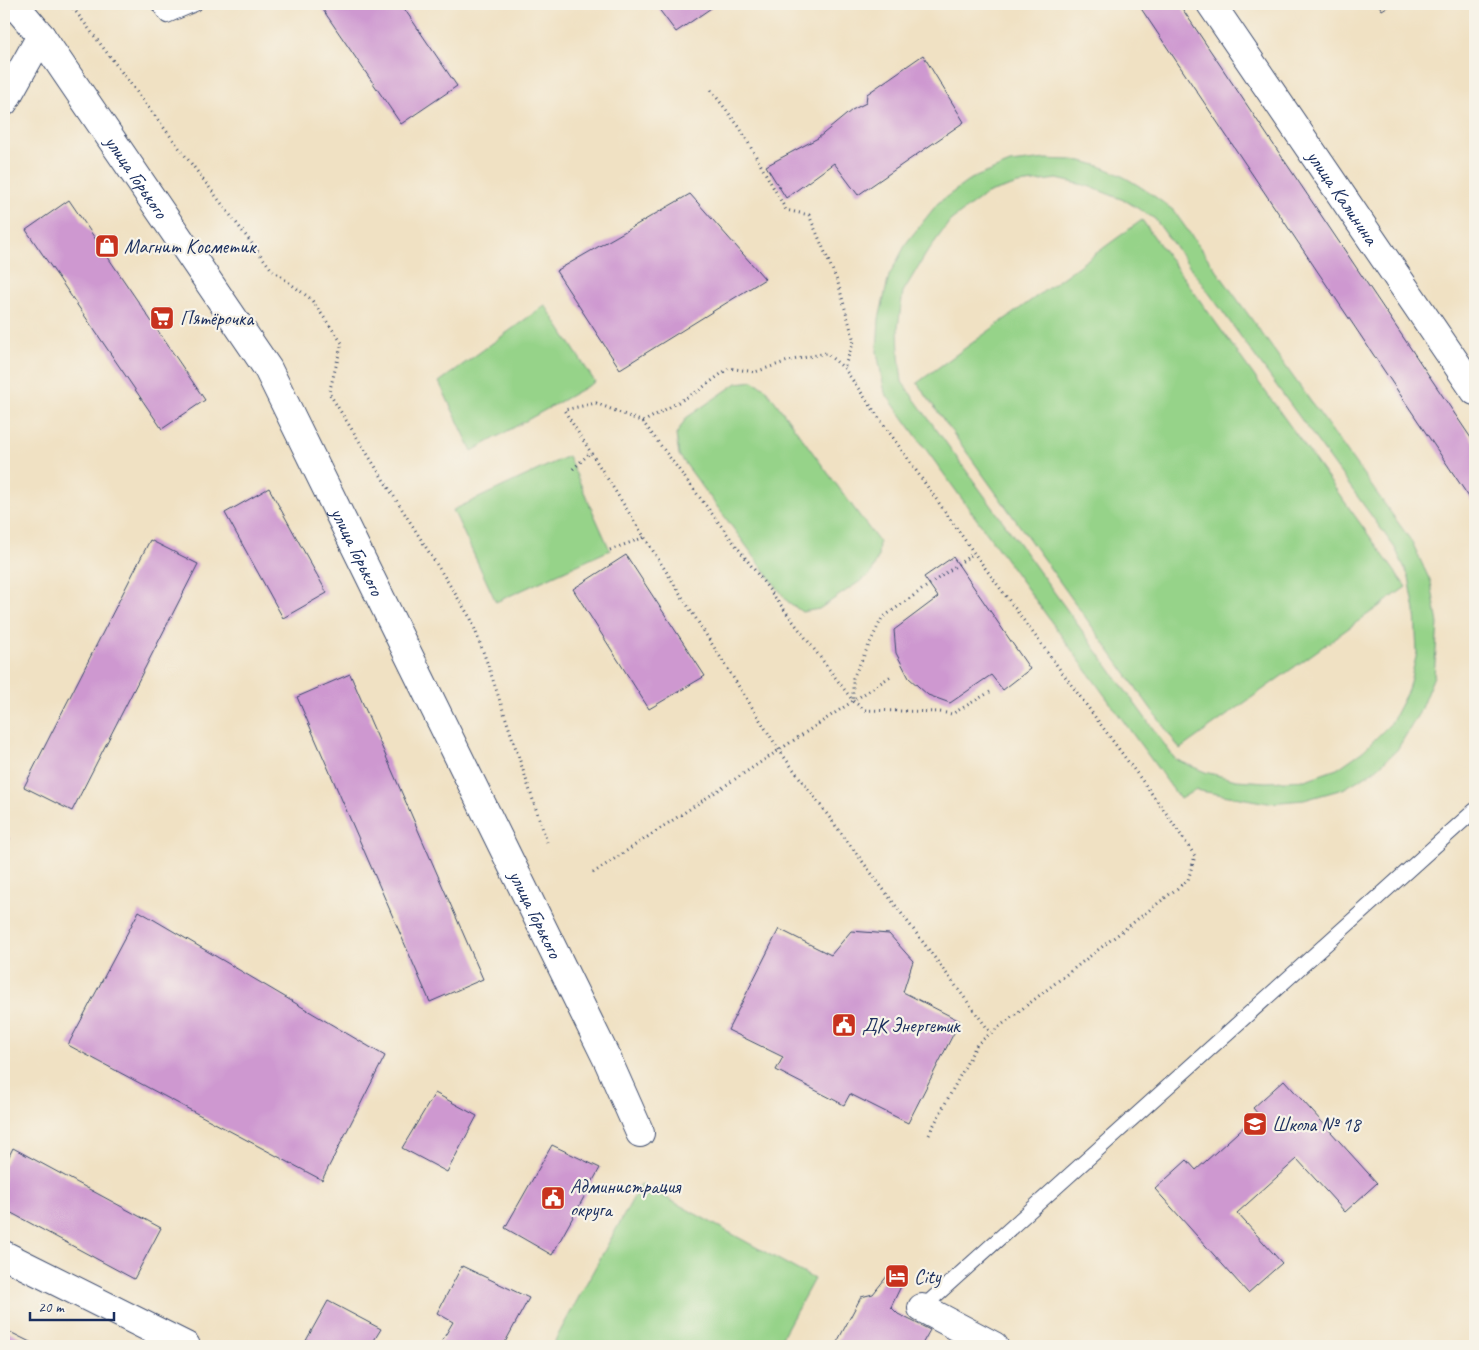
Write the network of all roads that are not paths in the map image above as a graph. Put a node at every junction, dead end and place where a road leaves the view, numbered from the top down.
1 (14, 4) edge
2 (158, 4) edge
3 (195, 4) edge
4 (1211, 4) edge
5 (41, 36) junction
6 (4, 102) edge
7 (1475, 390) edge
8 (1475, 810) edge
9 (640, 1133) dead end
10 (4, 1255) edge
11 (922, 1308) joint
12 (186, 1346) edge
13 (994, 1346) edge

1 - 5 street, улица Горького
2 - 3 lane
4 - 7 street, улица Калинина
5 - 6 street
5 - 9 street, улица Горького
8 - 11 lane
10 - 12 street
11 - 13 street

